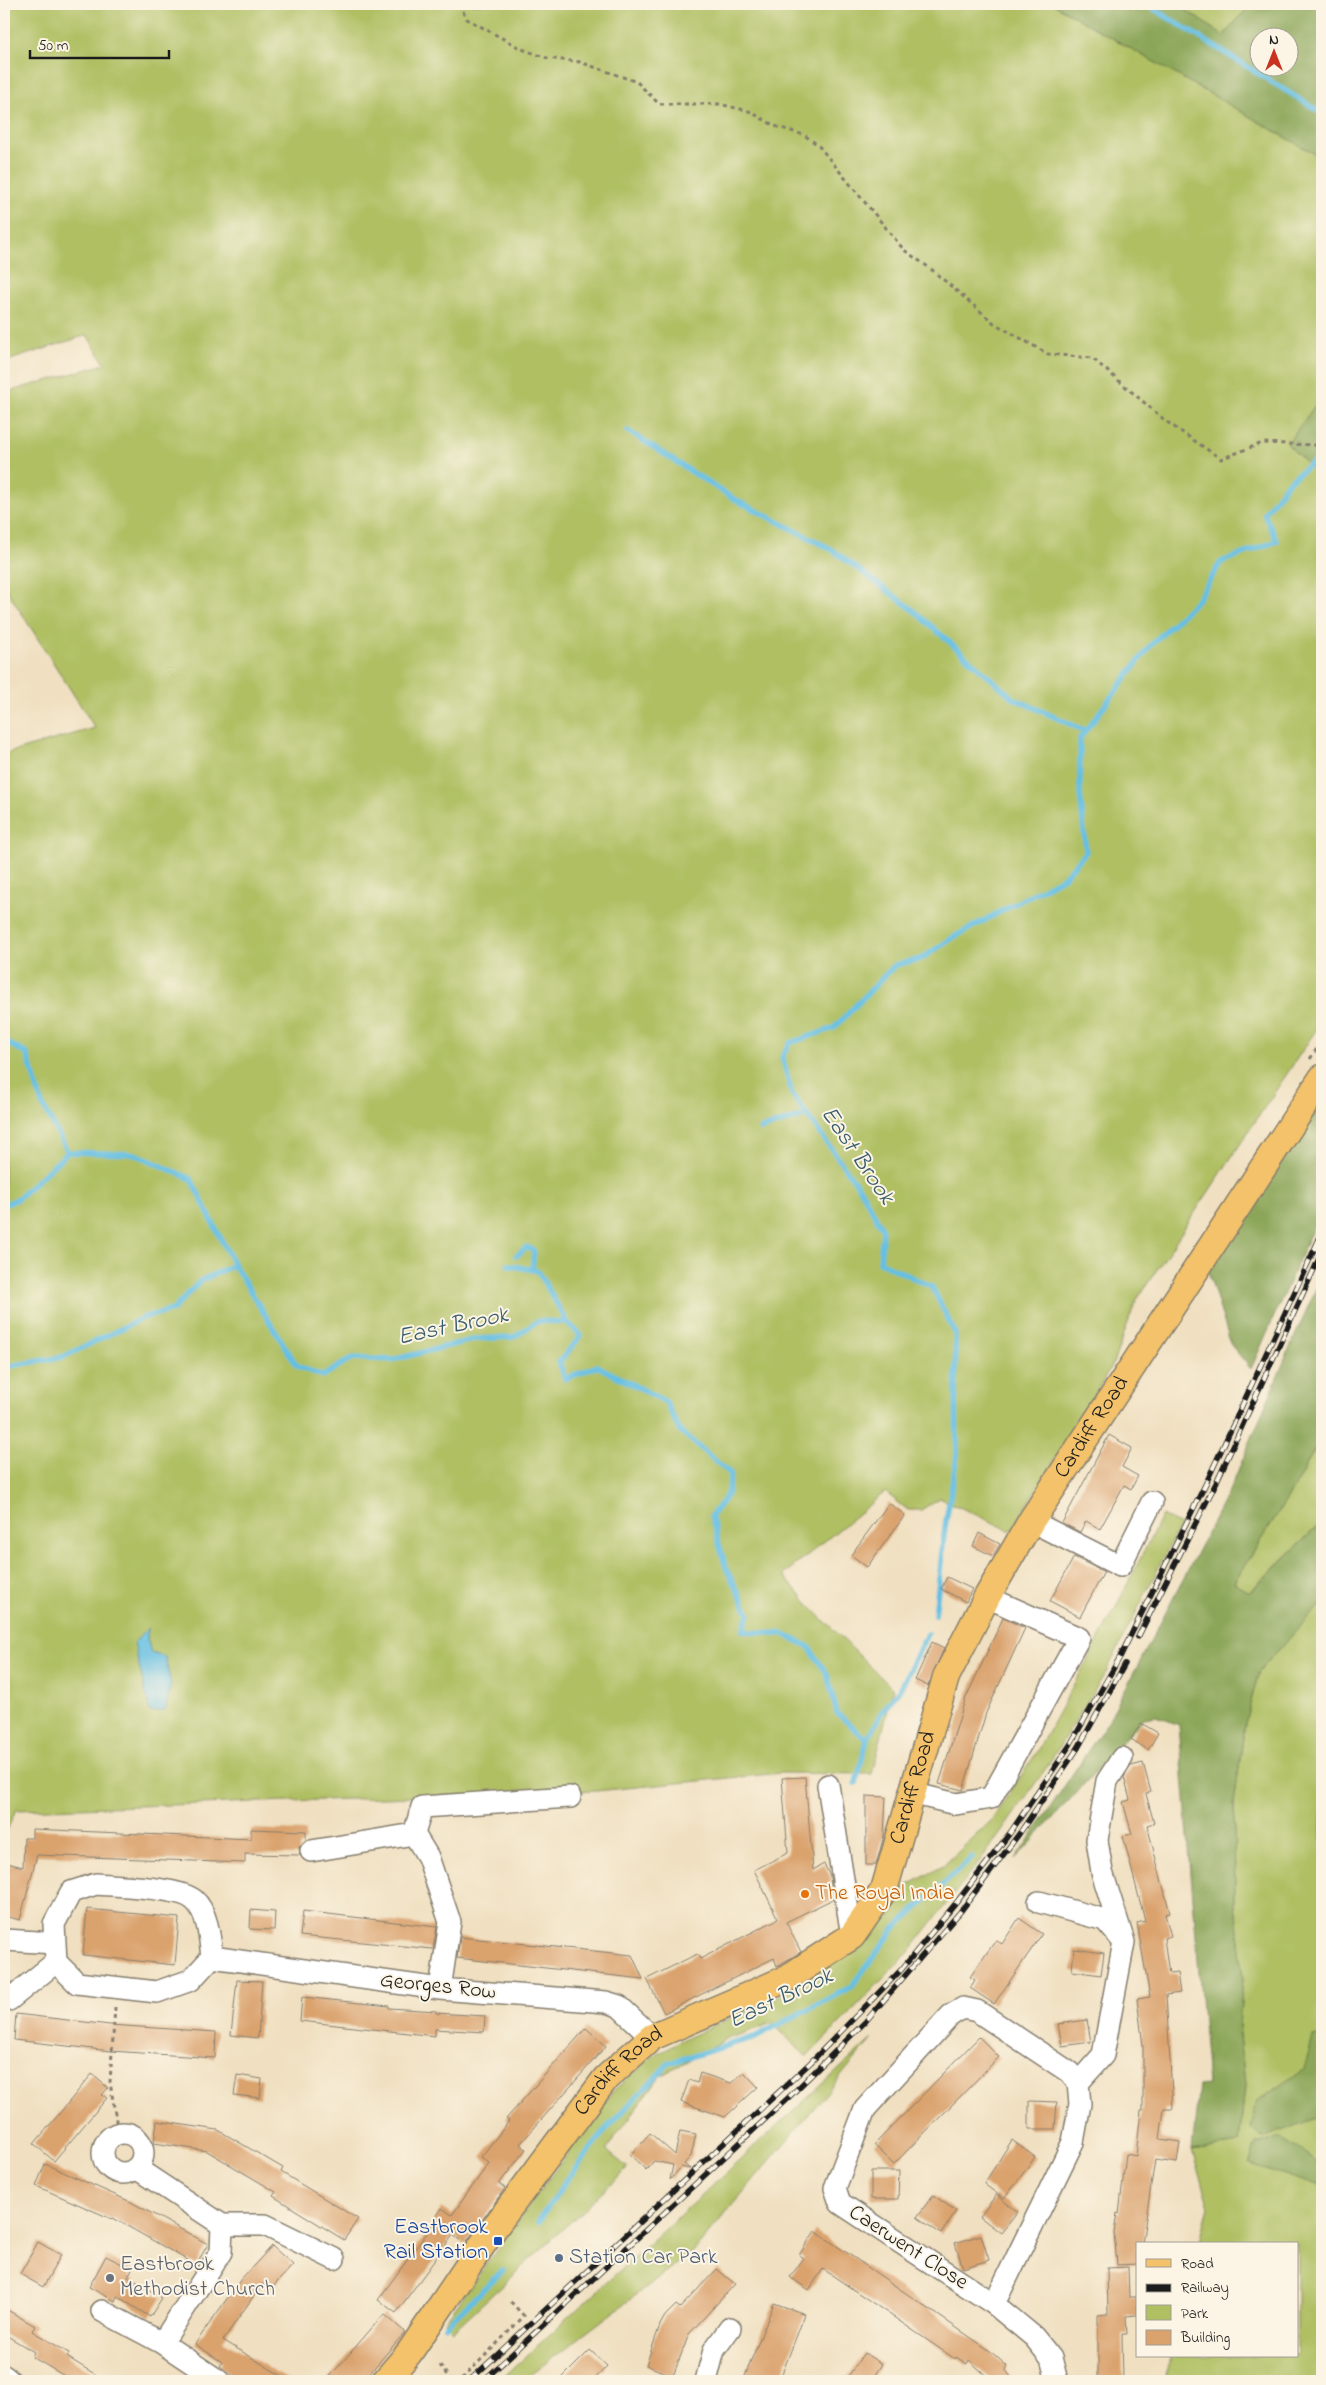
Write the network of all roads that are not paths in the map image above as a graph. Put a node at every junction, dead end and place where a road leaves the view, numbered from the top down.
1 (1322, 1078) edge
2 (1152, 1502) dead end
3 (1031, 1521) junction
4 (987, 1597) junction
5 (1122, 1758) dead end
6 (828, 1785) dead end
7 (911, 1793) junction
8 (570, 1797) dead end
9 (414, 1834) junction
10 (311, 1851) dead end
11 (1039, 1902) dead end
12 (852, 1936) junction
13 (4, 1940) edge
14 (1124, 1942) junction
15 (55, 1953) junction
16 (212, 1957) junction
17 (440, 1989) junction
18 (9, 2000) dead end
19 (652, 2038) junction
20 (1078, 2083) junction
21 (136, 2168) junction
22 (222, 2225) junction
23 (334, 2259) dead end
24 (994, 2304) junction
25 (102, 2311) dead end
26 (730, 2328) dead end
27 (162, 2343) junction
28 (4, 2376) edge
29 (10, 2381) edge
30 (218, 2381) edge
31 (385, 2381) edge
32 (706, 2381) edge
33 (1057, 2381) edge

1 - 3 main road, Cardiff Road
2 - 3 street
3 - 4 main road, Cardiff Road
4 - 7 main road, Cardiff Road
4 - 7 street
5 - 14 street
6 - 12 street
7 - 12 main road, Cardiff Road
8 - 9 street
9 - 10 street
9 - 17 street
11 - 14 street
12 - 19 main road, Cardiff Road
13 - 15 street
14 - 20 street
15 - 16 street
15 - 16 street
15 - 18 street
16 - 17 street, Georges Row
17 - 19 street, Georges Row
19 - 31 main road, Cardiff Road
20 - 24 street, Caerwent Close
20 - 24 street, Caerwent Close
21 - 21 street
21 - 22 street
22 - 23 street
22 - 27 street
24 - 33 street, Caerwent Close
25 - 27 street
26 - 32 street
27 - 30 street
28 - 29 street

